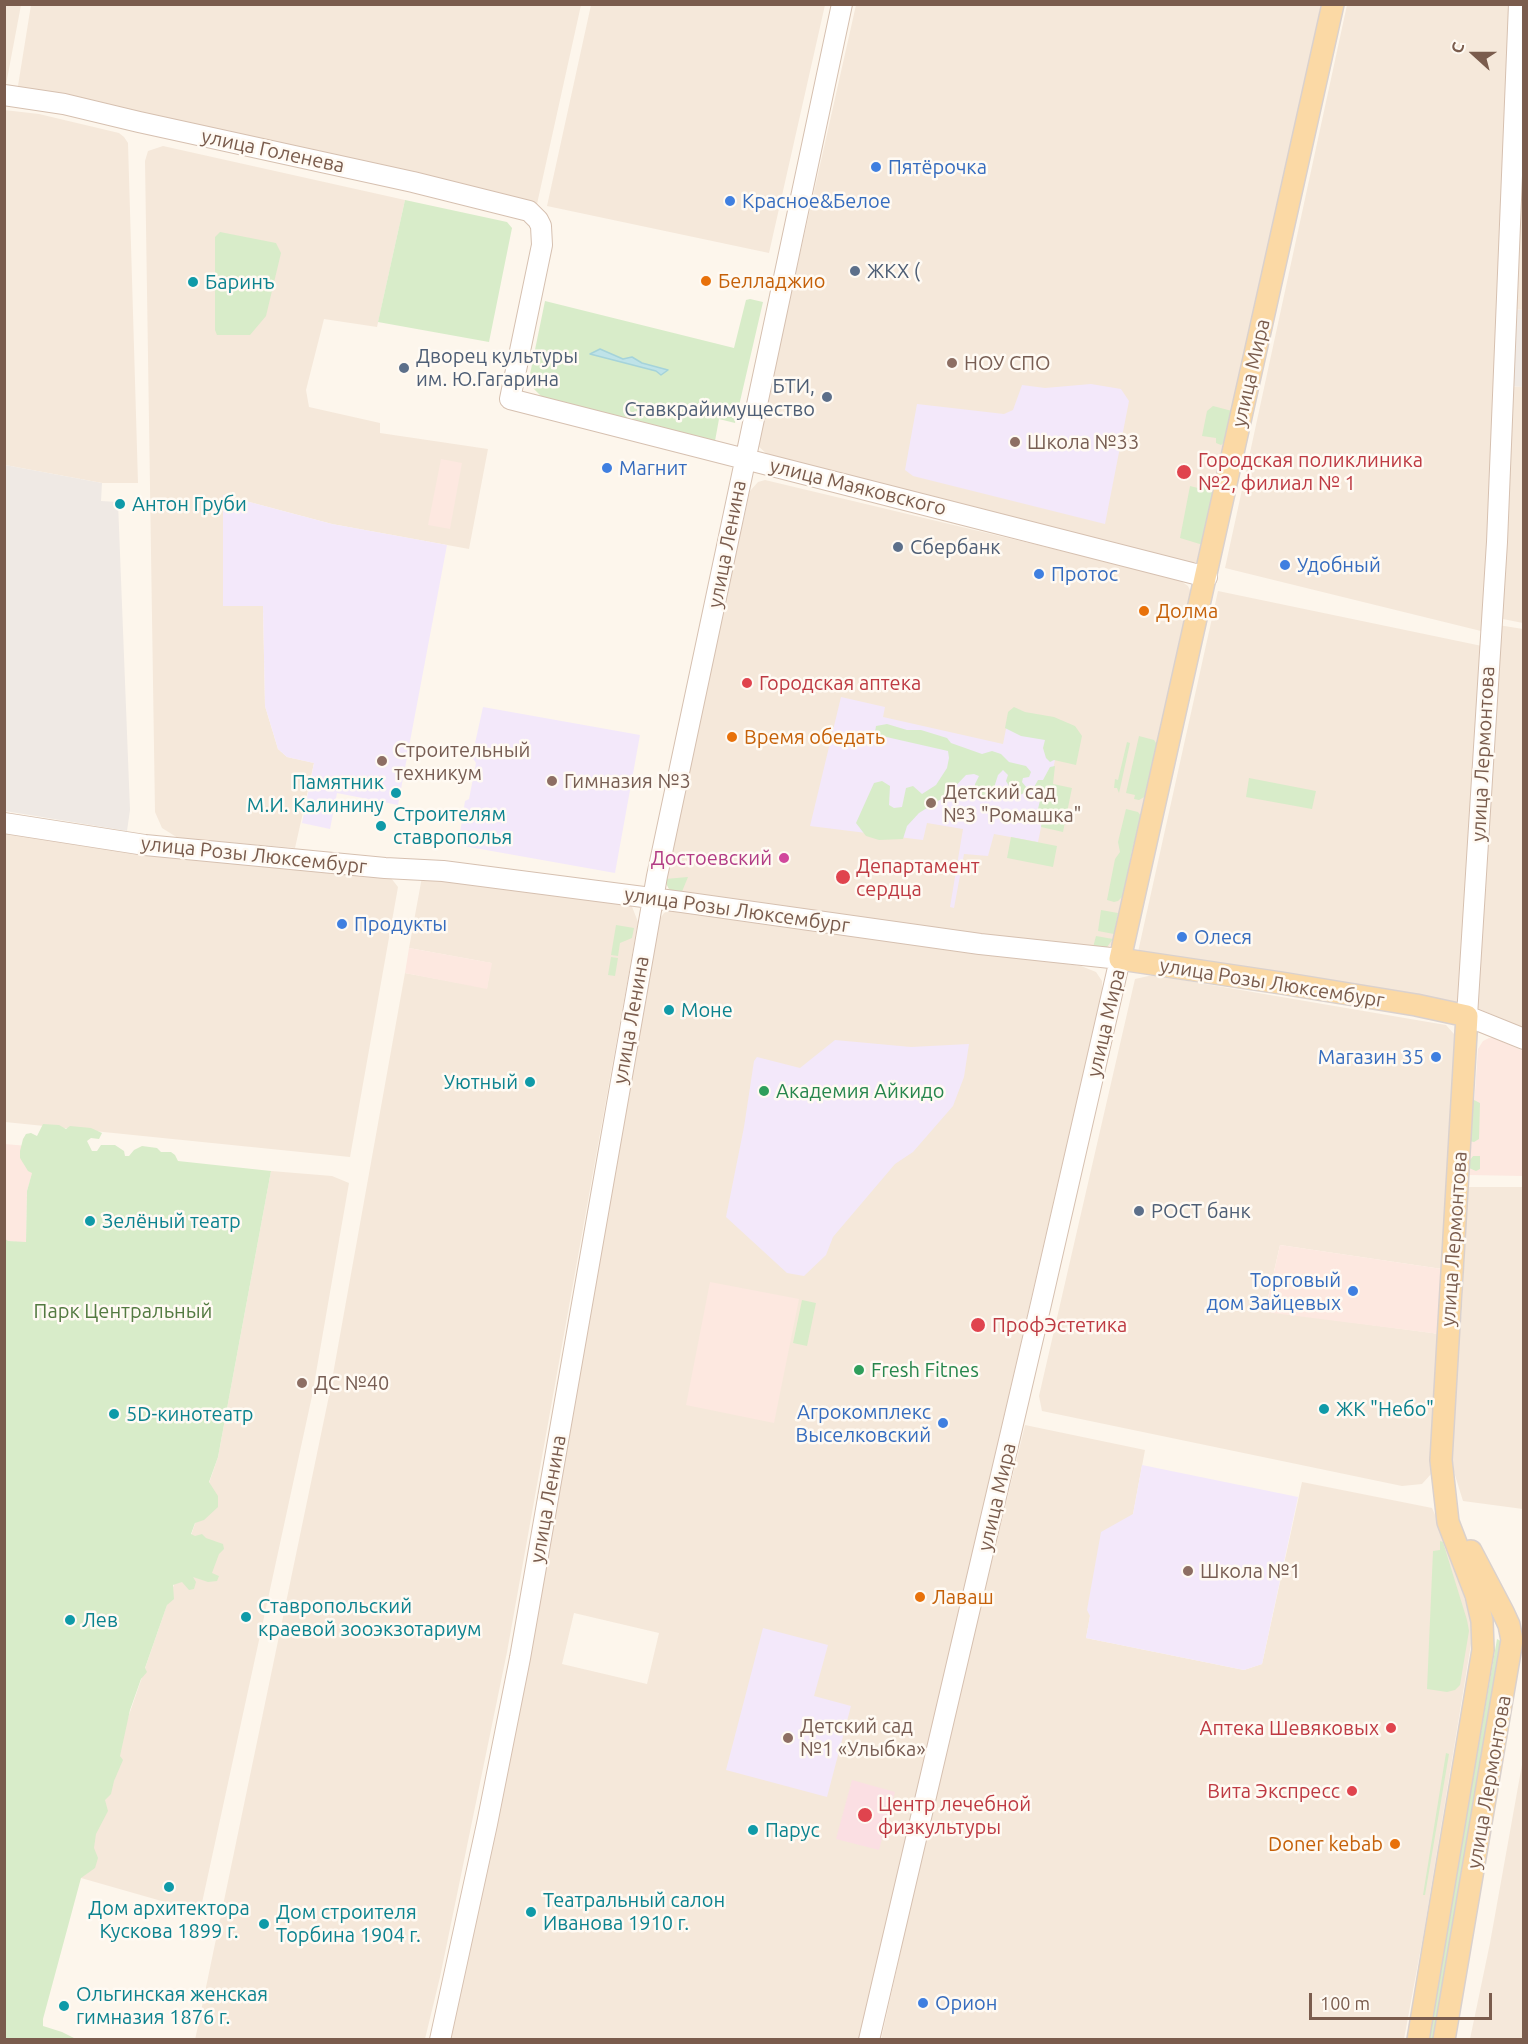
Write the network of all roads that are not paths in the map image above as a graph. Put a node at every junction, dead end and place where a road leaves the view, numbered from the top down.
1 (842, 4) edge
2 (1333, 4) edge
3 (1519, 4) edge
4 (4, 95) edge
5 (510, 399) joint
6 (744, 459) junction
7 (1207, 577) junction
8 (4, 823) edge
9 (653, 898) junction
10 (1120, 959) junction
11 (1467, 1016) junction
12 (1524, 1039) edge
13 (1445, 1503) junction
14 (1484, 1650) junction
15 (1511, 1657) junction
16 (440, 2040) edge
17 (869, 2040) edge
18 (1418, 2040) edge
19 (1444, 2040) edge

1 - 6 main road, улица Ленина
2 - 7 main road, улица Мира
3 - 11 main road, улица Лермонтова
4 - 5 main road, улица Голенева
5 - 6 main road, улица Маяковского
6 - 7 main road, улица Маяковского
6 - 9 main road, улица Ленина
7 - 10 main road, улица Мира
8 - 9 main road, улица Розы Люксембург
9 - 10 main road, улица Розы Люксембург
9 - 16 main road, улица Ленина
10 - 11 main road, улица Розы Люксембург
10 - 17 main road, улица Мира
11 - 12 main road
11 - 13 main road, улица Лермонтова
13 - 14 main road, улица Лермонтова
13 - 15 main road, улица Лермонтова
14 - 15 main road
14 - 18 main road, улица Лермонтова
15 - 19 main road, улица Лермонтова

